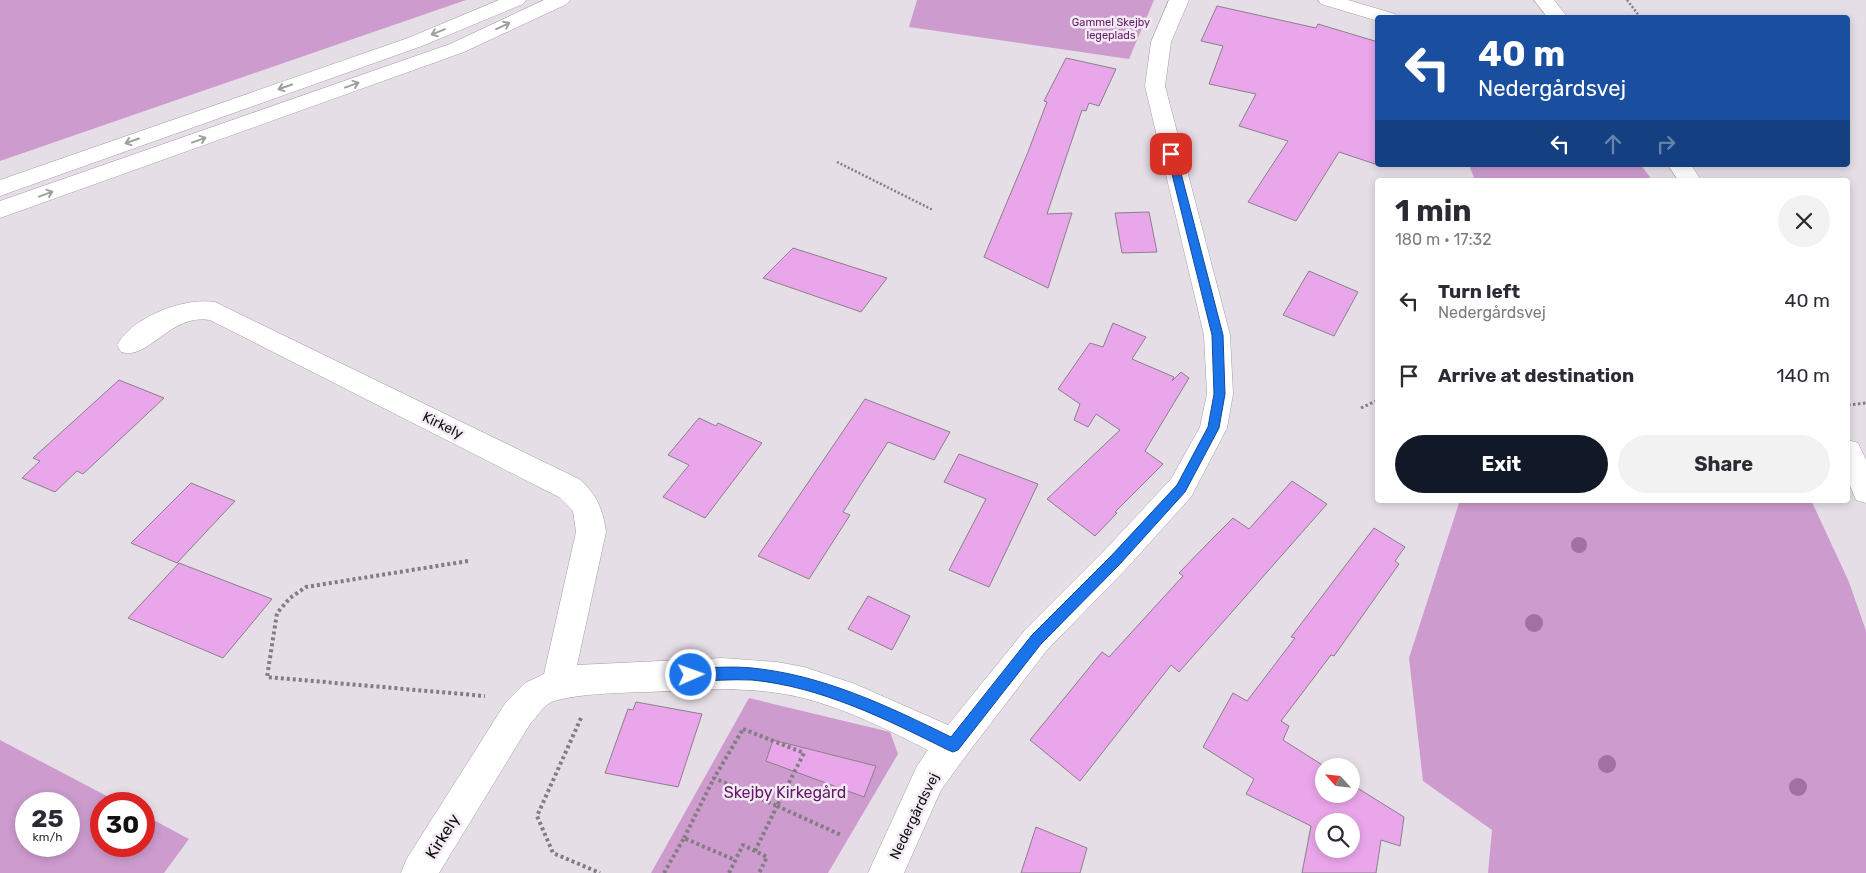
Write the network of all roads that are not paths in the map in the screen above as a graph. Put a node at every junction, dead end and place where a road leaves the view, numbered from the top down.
1 (516, 0) edge
2 (560, 0) edge
3 (1179, 0) edge
4 (1328, 0) edge
5 (1544, 0) edge
6 (1378, 15) edge
7 (1557, 15) edge
8 (1680, 167) edge
9 (1689, 178) edge
10 (0, 188) edge
11 (0, 210) edge
12 (130, 345) dead end
13 (1850, 455) edge
14 (1866, 491) edge
15 (544, 693) junction
16 (953, 745) junction
17 (419, 873) edge
18 (886, 873) edge

1 -> 10 street
11 -> 2 street
3 - 16 street, Nedergårdsvej
4 - 6 street
5 - 7 street
8 - 9 street
12 - 15 street, Kirkely
13 - 14 street
15 - 16 street
15 - 17 street, Kirkely
16 - 18 street, Nedergårdsvej

